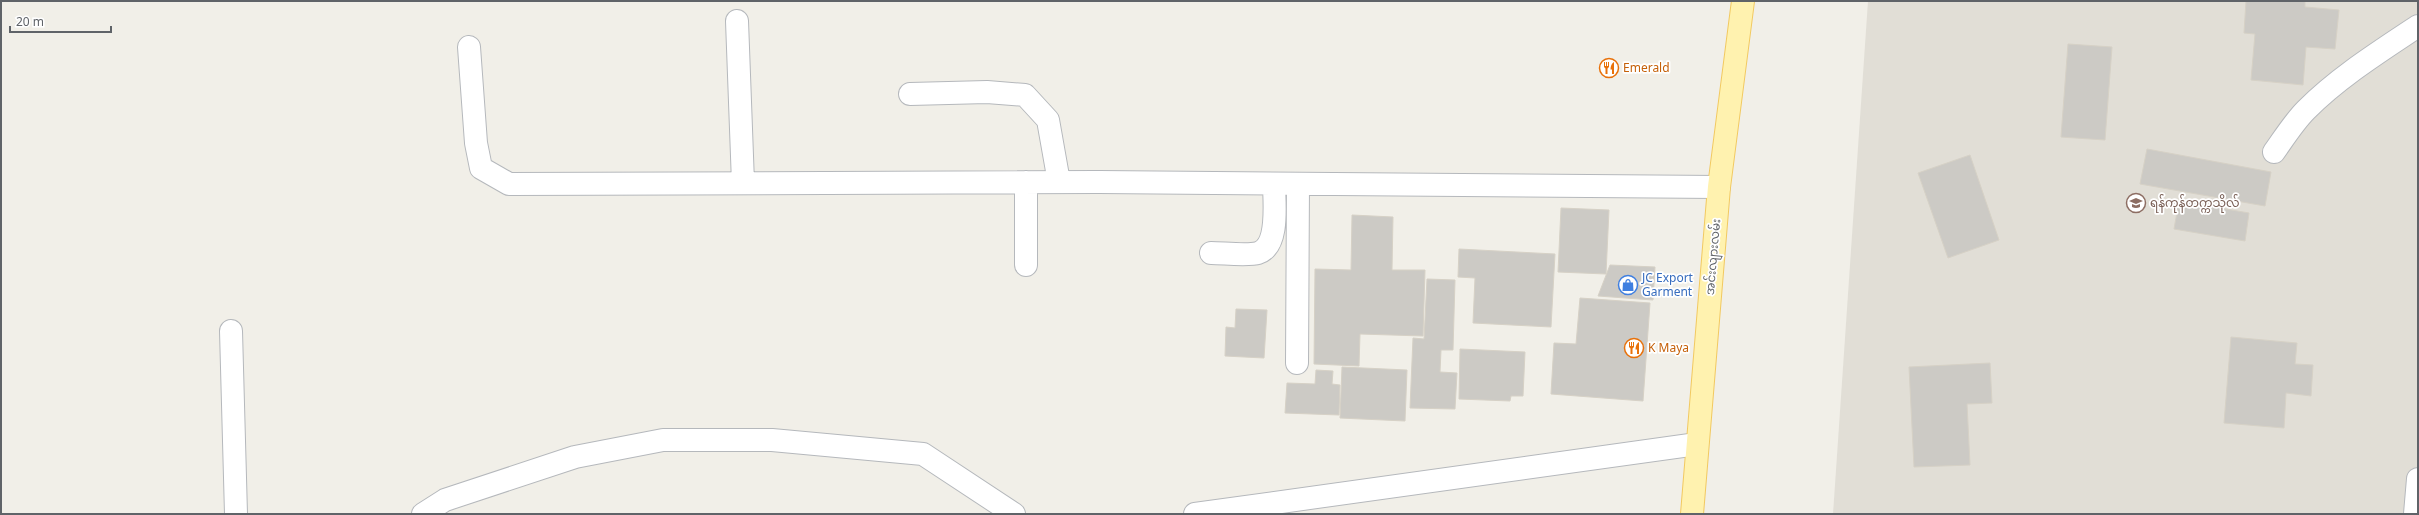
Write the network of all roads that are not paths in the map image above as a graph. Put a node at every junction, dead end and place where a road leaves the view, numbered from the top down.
1 (1743, 1) edge
2 (737, 21) dead end
3 (2418, 26) edge
4 (468, 47) dead end
5 (910, 94) dead end
6 (2274, 152) dead end
7 (1026, 182) junction
8 (1059, 182) junction
9 (743, 183) junction
10 (1274, 184) junction
11 (1298, 184) junction
12 (1719, 187) junction
13 (1211, 252) dead end
14 (1026, 265) dead end
15 (231, 331) dead end
16 (1297, 363) dead end
17 (1697, 444) junction
18 (2418, 479) edge
19 (236, 514) edge
20 (424, 514) edge
21 (1014, 514) edge
22 (1195, 514) edge
23 (1692, 514) edge
24 (2415, 514) edge

1 - 12 main road, အင်းလျားလမ်း
2 - 9 street
3 - 6 street
4 - 9 street
5 - 8 street
7 - 8 street
7 - 9 street
7 - 14 street
8 - 10 street
10 - 11 street
10 - 13 street
11 - 12 street
11 - 16 street
12 - 17 main road, အင်းလျားလမ်း
15 - 19 street
17 - 22 street
17 - 23 main road, အင်းလျားလမ်း
18 - 24 street
20 - 21 street

